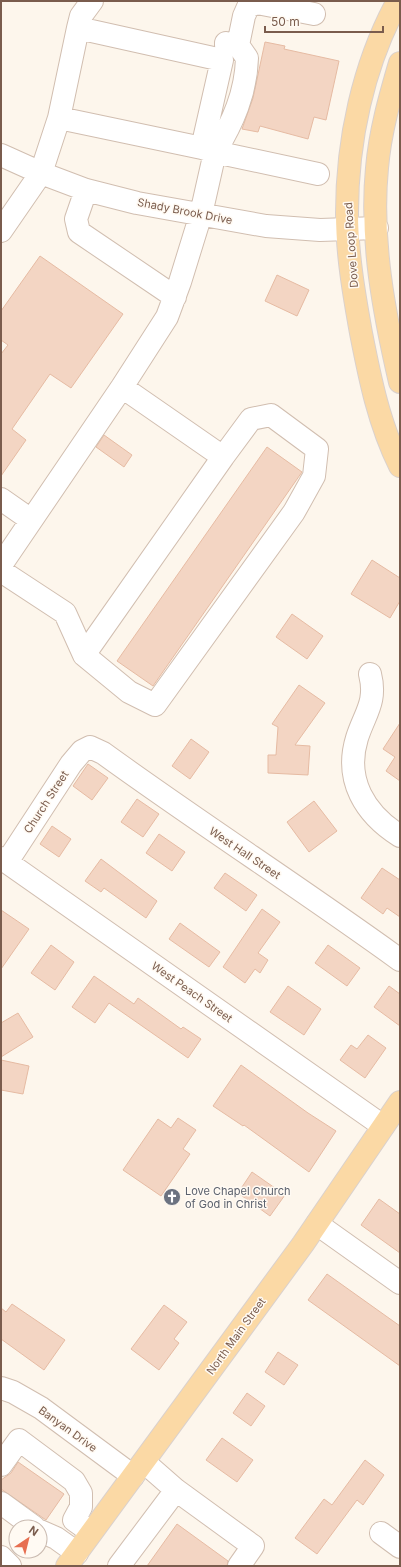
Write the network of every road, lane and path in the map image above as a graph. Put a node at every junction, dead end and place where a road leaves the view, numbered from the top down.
1 (92, 1) edge
2 (398, 1) edge
3 (314, 14) dead end
4 (78, 28) junction
5 (230, 53) junction
6 (400, 63) edge
7 (58, 118) junction
8 (208, 150) junction
9 (1, 155) edge
10 (41, 173) junction
11 (318, 174) dead end
12 (86, 190) junction
13 (200, 214) junction
14 (3, 226) edge
15 (348, 228) junction
16 (376, 228) junction
17 (175, 297) junction
18 (400, 382) edge
19 (122, 387) junction
20 (224, 457) junction
21 (400, 466) edge
22 (1, 499) edge
23 (31, 520) junction
24 (1, 565) edge
25 (1, 571) edge
26 (84, 655) junction
27 (370, 674) dead end
28 (90, 747) joint
29 (400, 836) edge
30 (4, 860) edge
31 (400, 960) edge
32 (400, 1102) edge
33 (383, 1126) junction
34 (316, 1224) junction
35 (400, 1284) edge
36 (1, 1388) edge
37 (1, 1465) edge
38 (138, 1469) junction
39 (176, 1490) junction
40 (1, 1503) edge
41 (23, 1519) edge
42 (91, 1532) junction
43 (381, 1533) dead end
44 (48, 1536) edge
45 (400, 1547) edge
46 (1, 1557) edge
47 (72, 1559) edge
48 (10, 1566) edge
49 (119, 1566) edge
50 (239, 1566) edge

1 - 4 street
2 - 15 main road, Dove Loop Road
3 - 5 street
4 - 5 street
4 - 7 street
5 - 8 street
6 - 16 main road
7 - 8 street
7 - 10 street
8 - 11 street
8 - 13 street
9 - 10 street, Shady Brook Drive
10 - 12 street, Shady Brook Drive
10 - 14 street
12 - 13 street, Shady Brook Drive
12 - 17 street
13 - 15 street, Shady Brook Drive
13 - 17 street
15 - 16 street, Shady Brook Drive
15 - 21 main road, Dove Loop Road
16 - 18 main road
17 - 19 street
19 - 20 street
19 - 23 street
20 - 26 street
20 - 26 street
22 - 23 street
23 - 24 street
25 - 26 street
27 - 29 street
28 - 30 street, Church Street
28 - 31 street, West Hall Street
30 - 33 street, West Peach Street
32 - 33 main road, North Main Street
33 - 34 main road, North Main Street
34 - 35 street
34 - 38 main road, North Main Street
36 - 38 street, Banyan Drive
37 - 42 street
38 - 39 street, Banyan Drive
38 - 42 main road, North Main Street
39 - 49 street
39 - 50 street, Banyan Drive
40 - 41 street
42 - 47 main road, North Main Street
43 - 45 street
44 - 47 street
46 - 48 street

